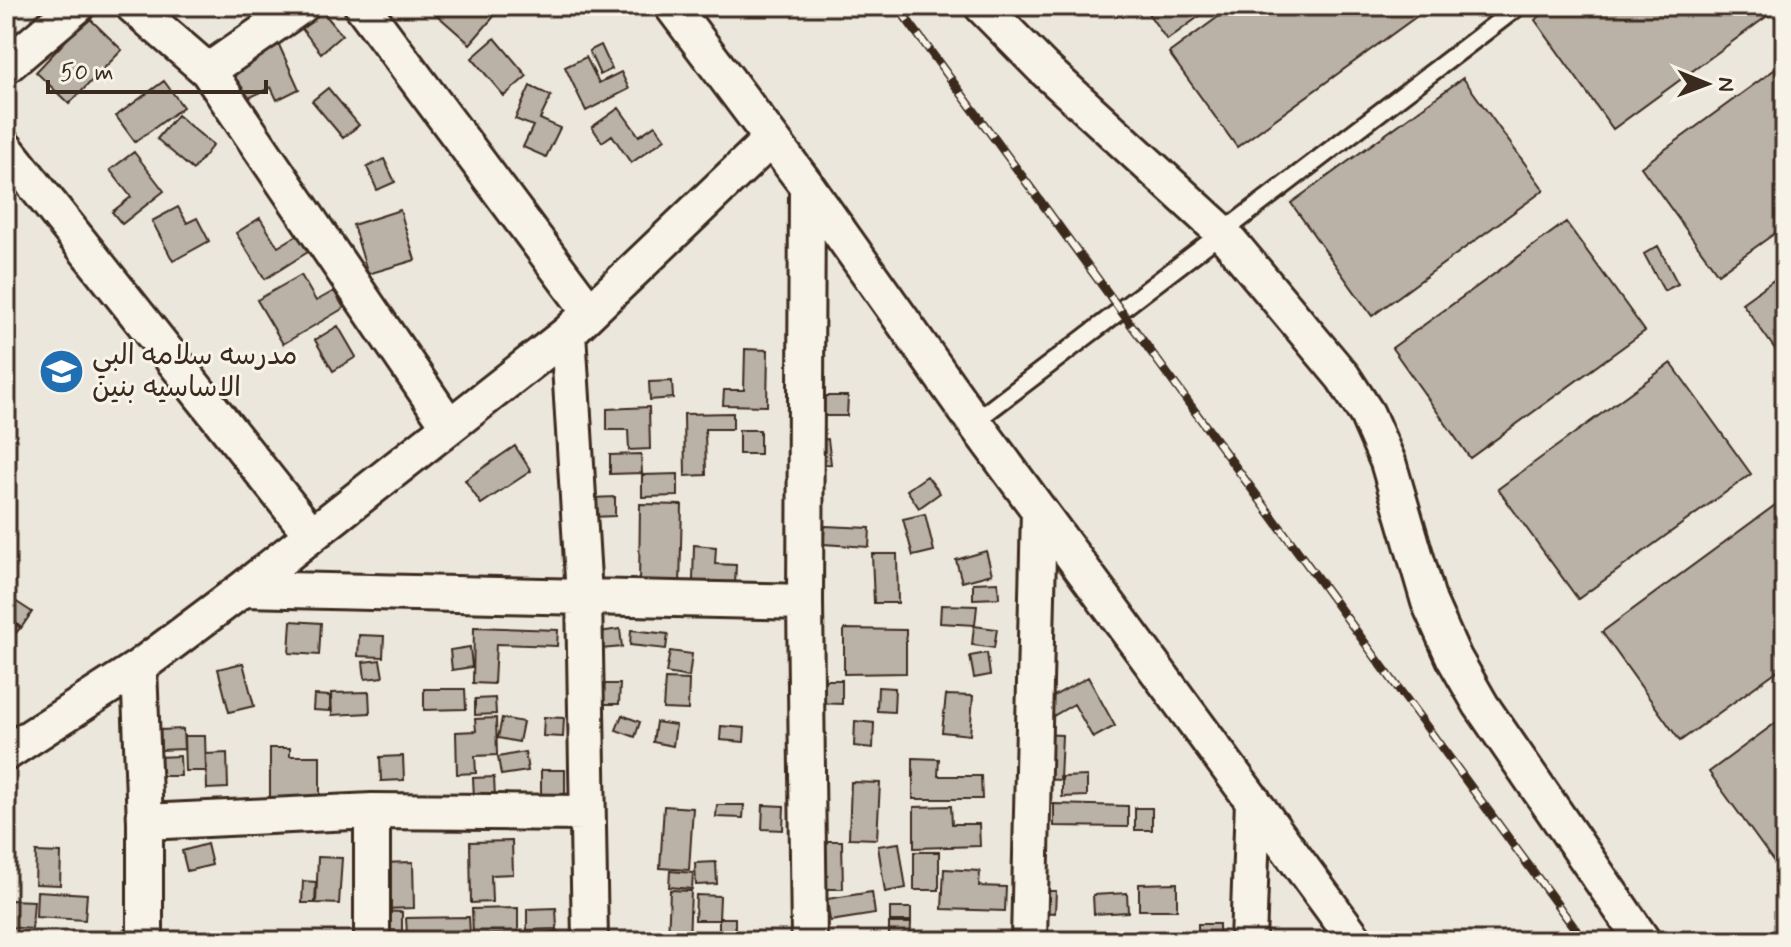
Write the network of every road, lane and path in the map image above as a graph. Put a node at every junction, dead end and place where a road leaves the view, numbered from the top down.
1 (77, 6) edge
2 (133, 6) edge
3 (301, 6) edge
4 (362, 6) edge
5 (672, 6) edge
6 (982, 6) edge
7 (1519, 6) edge
8 (6, 66) edge
9 (208, 71) junction
10 (771, 139) junction
11 (6, 149) edge
12 (807, 186) junction
13 (1222, 232) junction
14 (579, 322) junction
15 (974, 422) junction
16 (449, 426) junction
17 (1039, 510) junction
18 (311, 534) junction
19 (243, 589) junction
20 (584, 595) junction
21 (805, 602) junction
22 (139, 667) junction
23 (6, 753) edge
24 (1253, 800) junction
25 (372, 811) junction
26 (587, 813) junction
27 (145, 822) junction
28 (145, 941) edge
29 (372, 941) edge
30 (590, 941) edge
31 (809, 941) edge
32 (1029, 941) edge
33 (1248, 941) edge
34 (1356, 941) edge
35 (1643, 941) edge

1 - 8 street
2 - 9 street
3 - 9 street
4 - 14 street
5 - 10 street
6 - 13 street
7 - 13 lane
9 - 16 street
10 - 12 street
10 - 14 street
11 - 18 street
12 - 15 street
12 - 21 street
13 - 15 lane
13 - 35 street
14 - 16 street
14 - 20 street
15 - 17 street
16 - 18 street
17 - 24 street
17 - 32 street
18 - 19 street
19 - 20 street
19 - 22 street
20 - 21 street
20 - 26 street
21 - 31 street
22 - 23 street
22 - 27 street
24 - 33 street
24 - 34 street
25 - 26 street
25 - 27 street
25 - 29 street
26 - 30 street
27 - 28 street

